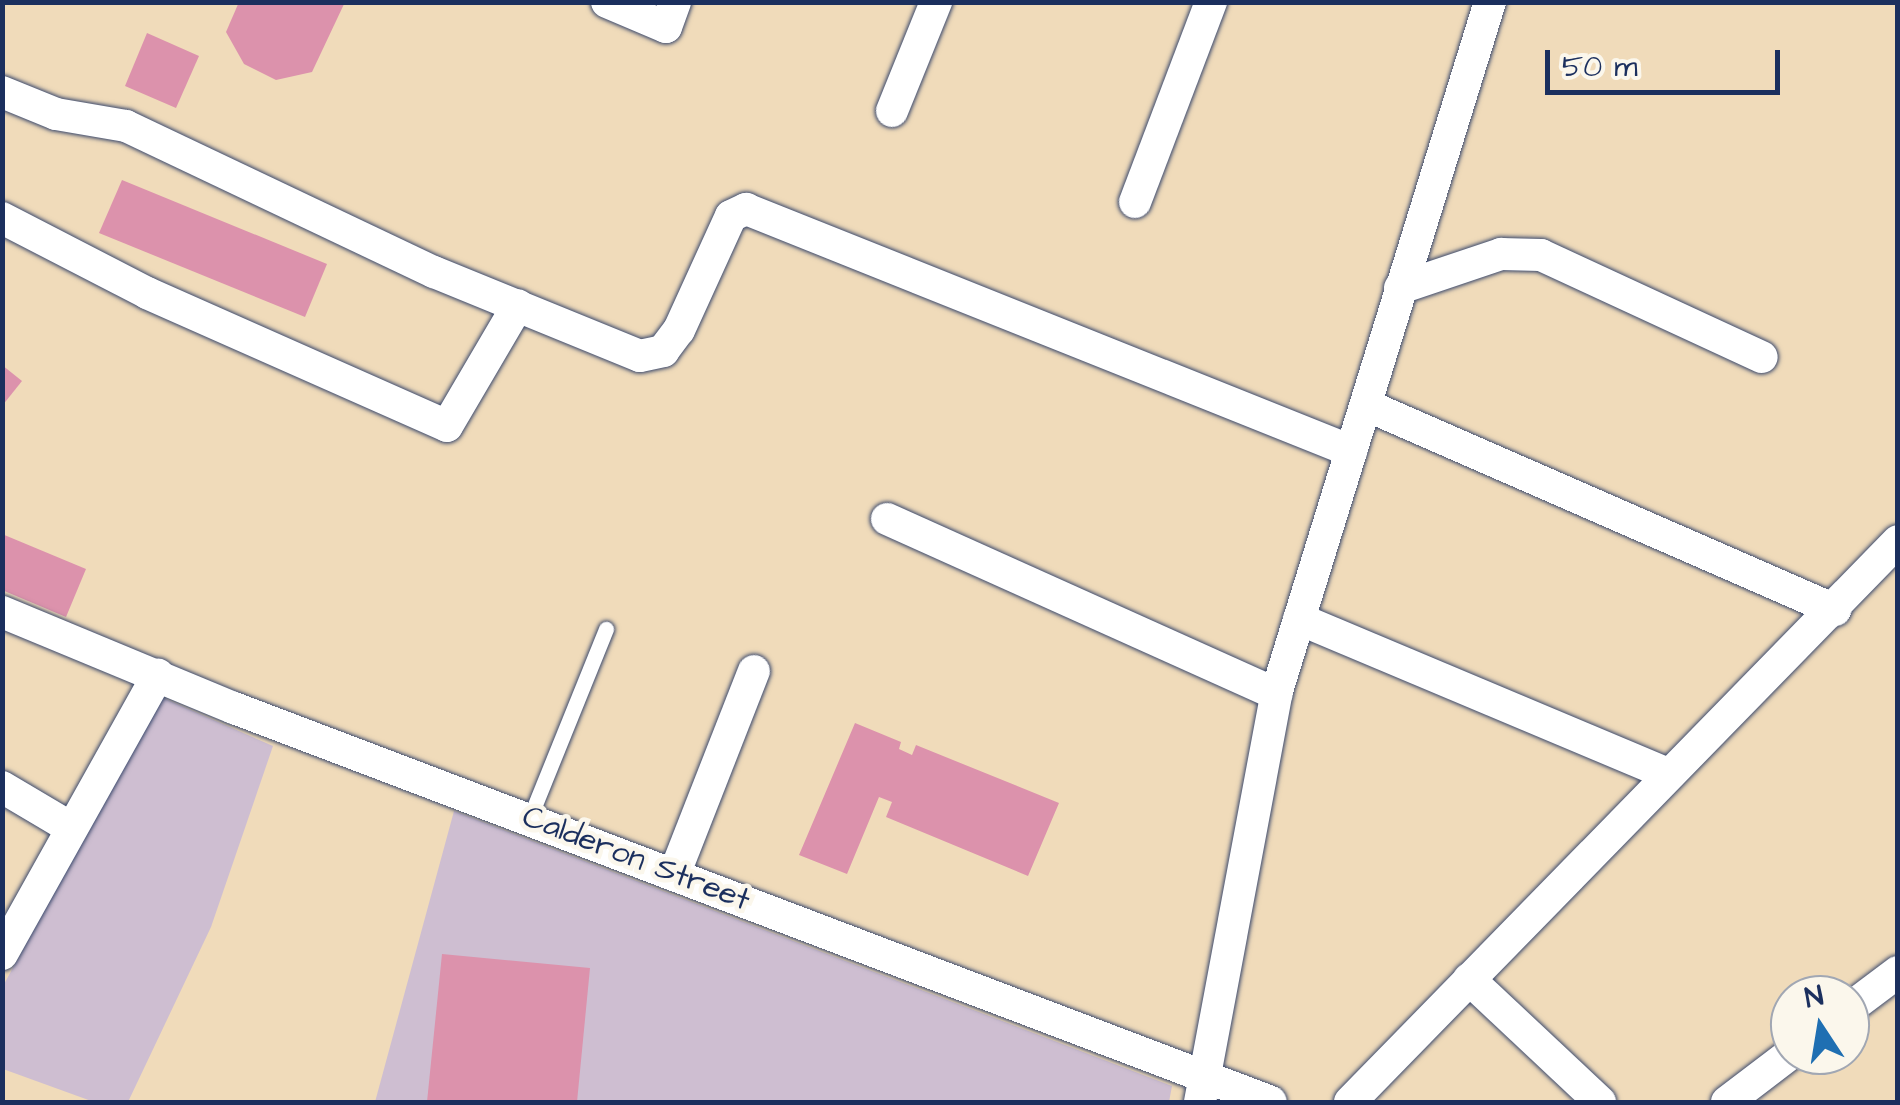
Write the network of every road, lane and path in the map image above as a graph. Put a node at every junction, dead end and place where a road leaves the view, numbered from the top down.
1 (607, 2) edge
2 (675, 2) edge
3 (936, 2) edge
4 (1212, 2) edge
5 (1490, 2) edge
6 (2, 92) edge
7 (892, 111) dead end
8 (1135, 202) dead end
9 (2, 218) edge
10 (1400, 288) junction
11 (518, 305) junction
12 (1762, 357) dead end
13 (1366, 405) junction
14 (1351, 452) junction
15 (887, 519) dead end
16 (1898, 541) edge
17 (1835, 610) junction
18 (2, 612) edge
19 (1299, 620) junction
20 (606, 630) dead end
21 (754, 671) dead end
22 (158, 675) junction
23 (1276, 694) junction
24 (1667, 774) junction
25 (2, 787) edge
26 (530, 817) junction
27 (72, 828) junction
28 (674, 875) junction
29 (2, 954) edge
30 (1898, 972) edge
31 (1469, 979) junction
32 (1870, 993) edge
33 (1770, 1069) edge
34 (1202, 1089) edge
35 (1271, 1102) edge
36 (1350, 1102) edge
37 (1600, 1102) edge
38 (1727, 1102) edge

1 - 2 street
3 - 7 street
4 - 8 street
5 - 10 street
6 - 11 street
9 - 11 street
10 - 12 street
10 - 13 street
11 - 14 street
13 - 14 street
13 - 17 street
14 - 19 street
15 - 23 street
16 - 17 street
17 - 24 street
18 - 22 street, Calderon Street
19 - 23 street
19 - 24 street
20 - 26 lane
21 - 28 street
22 - 26 street, Calderon Street
22 - 27 street
23 - 34 street
24 - 31 street
25 - 27 street
26 - 28 street, Calderon Street
27 - 29 street
28 - 34 street, Calderon Street
30 - 32 street
31 - 36 street
31 - 37 street
33 - 38 street
34 - 35 street, Calderon Street

